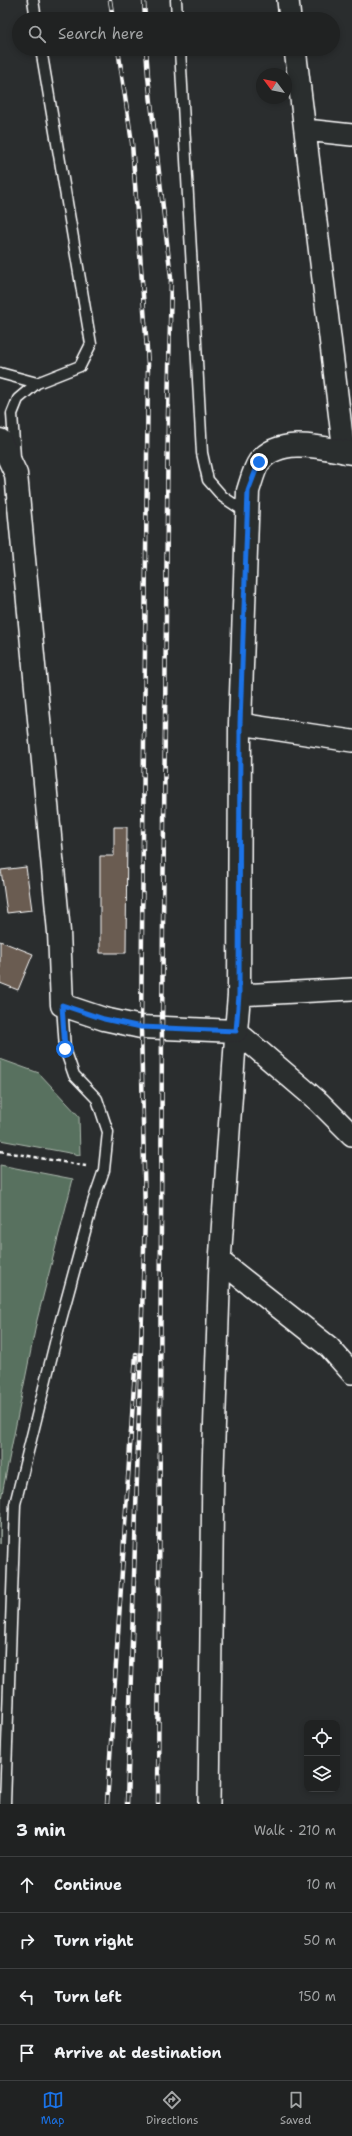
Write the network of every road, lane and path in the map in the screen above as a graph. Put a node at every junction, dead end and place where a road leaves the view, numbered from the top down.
1 (33, 0) edge
2 (176, 0) edge
3 (288, 0) edge
4 (35, 12) edge
5 (177, 12) edge
6 (289, 12) edge
7 (42, 56) edge
8 (180, 56) edge
9 (296, 56) edge
10 (306, 130) junction
11 (352, 135) edge
12 (0, 374) edge
13 (37, 383) junction
14 (0, 440) edge
15 (348, 452) edge
16 (16, 474) junction
17 (247, 513) junction
18 (240, 724) junction
19 (352, 741) edge
20 (352, 989) edge
21 (239, 995) junction
22 (62, 1005) junction
23 (236, 1031) junction
24 (352, 1135) edge
25 (0, 1151) edge
26 (104, 1170) junction
27 (220, 1261) junction
28 (352, 1373) edge
29 (5, 1804) edge
30 (209, 1804) edge

1 - 4 lane
2 - 5 lane
3 - 6 street
7 - 13 lane
8 - 17 lane
9 - 10 street
10 - 11 street
10 - 15 street
12 - 13 lane
13 - 16 lane
14 - 16 street
15 - 17 street
16 - 22 street
17 - 18 street
18 - 19 street
18 - 21 street
20 - 21 street
21 - 23 street
22 - 23 street
22 - 26 lane
23 - 24 street
23 - 27 street
25 - 26 path
26 - 29 lane
27 - 28 street
27 - 30 street

